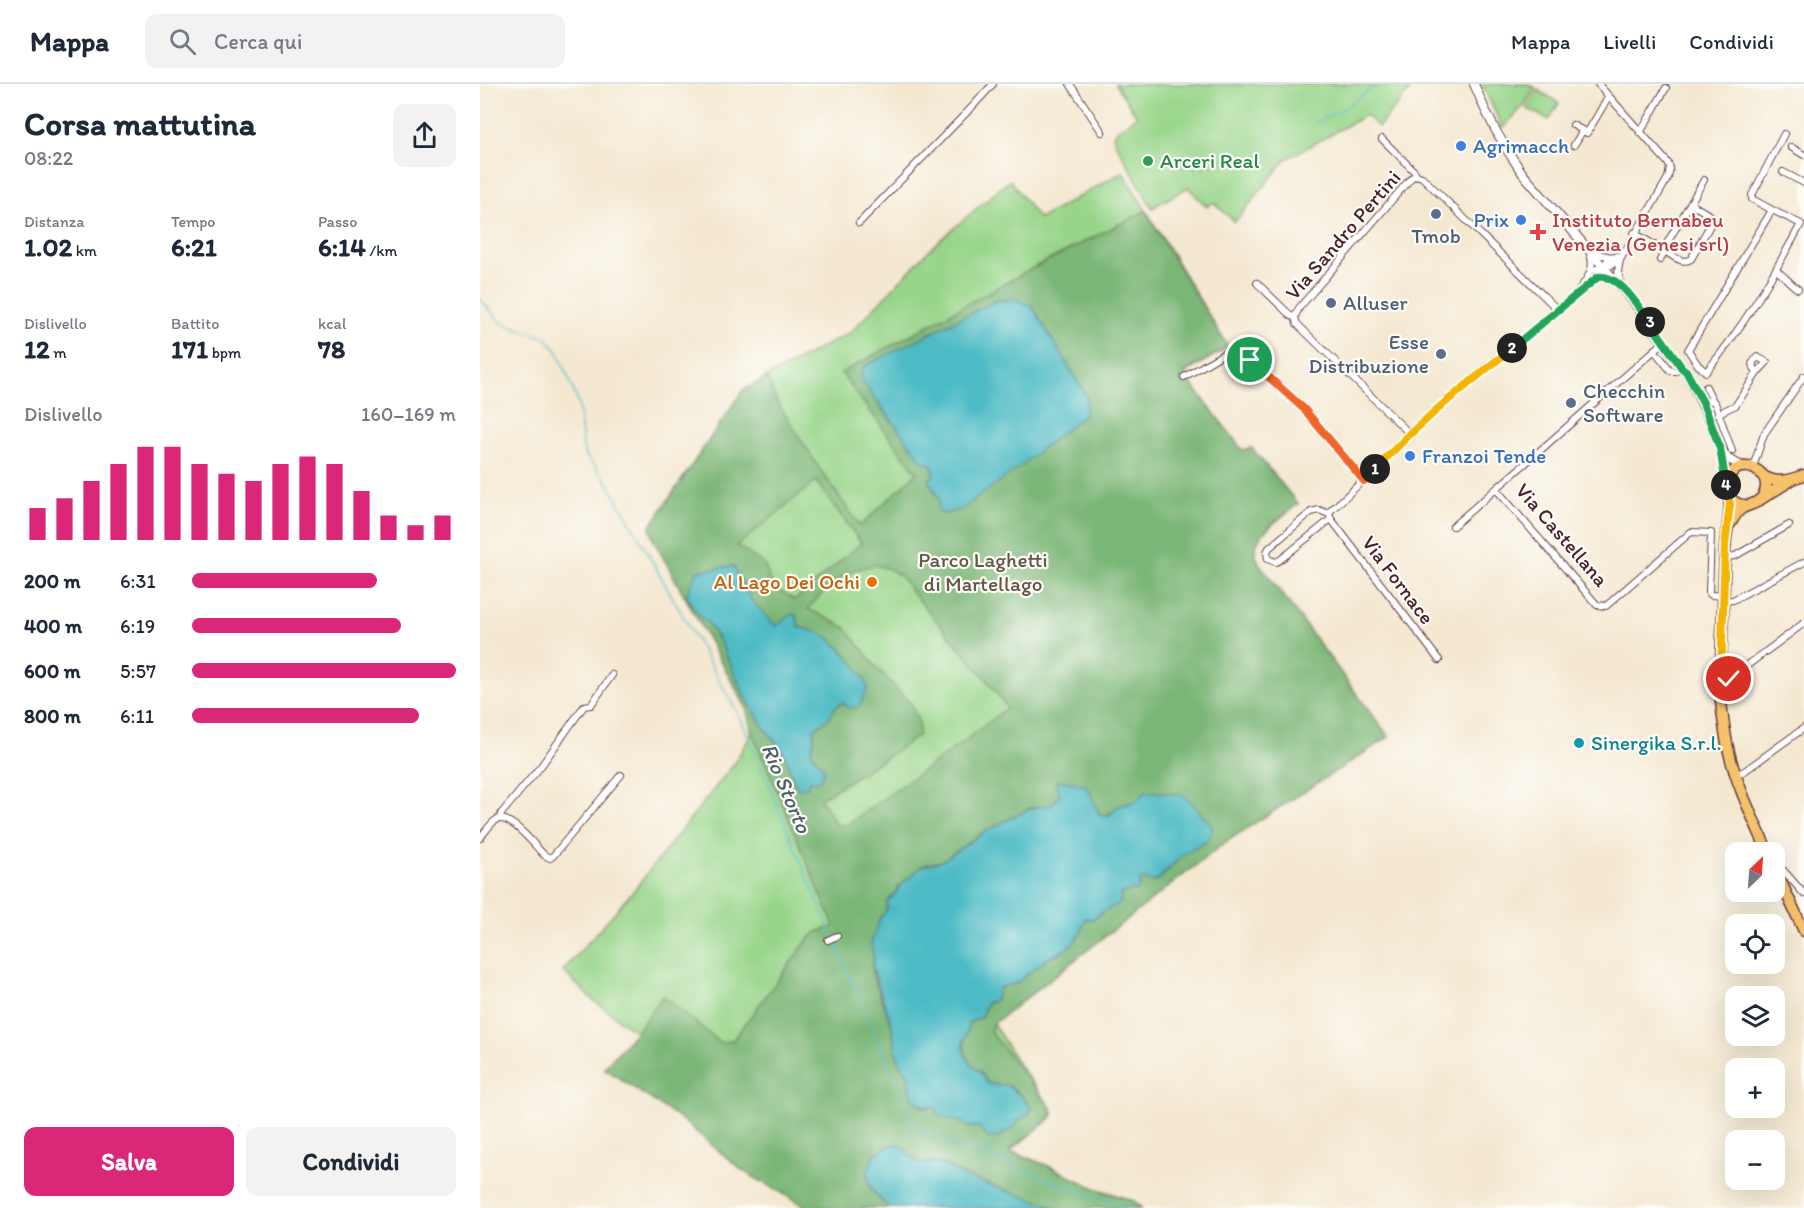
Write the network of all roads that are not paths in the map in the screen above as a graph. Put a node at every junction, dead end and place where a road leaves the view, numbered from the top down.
1 (993, 84) edge
2 (1070, 84) edge
3 (1474, 84) edge
4 (1598, 84) edge
5 (1666, 88) dead end
6 (1609, 96) junction
7 (1574, 125) dead end
8 (1583, 130) junction
9 (1102, 132) dead end
10 (1640, 133) junction
11 (1784, 134) dead end
12 (1382, 139) dead end
13 (1574, 145) dead end
14 (1791, 147) dead end
15 (1804, 154) edge
16 (1783, 172) dead end
17 (1416, 175) junction
18 (1704, 180) dead end
19 (1804, 183) edge
20 (1690, 204) junction
21 (1772, 210) junction
22 (1804, 217) edge
23 (859, 223) dead end
24 (1800, 224) junction
25 (1634, 233) junction
26 (1585, 244) junction
27 (1664, 251) junction
28 (1612, 257) junction
29 (1621, 257) junction
30 (1659, 261) dead end
31 (1604, 267) junction
32 (1592, 270) junction
33 (1776, 270) junction
34 (1598, 277) junction
35 (1257, 284) dead end
36 (1621, 286) junction
37 (1798, 289) dead end
38 (1573, 298) junction
39 (1558, 310) junction
40 (1295, 317) junction
41 (1664, 342) junction
42 (1654, 350) junction
43 (1698, 365) junction
44 (1684, 369) junction
45 (1757, 372) dead end
46 (1804, 376) edge
47 (1184, 377) dead end
48 (1706, 387) dead end
49 (1713, 400) junction
50 (1703, 403) junction
51 (1719, 413) junction
52 (1410, 434) junction
53 (1720, 448) junction
54 (1732, 451) dead end
55 (1748, 467) junction
56 (1762, 475) junction
57 (1804, 475) edge
58 (1793, 479) junction
59 (1364, 481) junction
60 (1727, 481) junction
61 (1496, 489) junction
62 (1729, 496) junction
63 (1761, 499) junction
64 (1750, 505) junction
65 (1330, 516) junction
66 (1789, 525) dead end
67 (1453, 526) dead end
68 (1728, 527) junction
69 (1725, 556) junction
70 (1804, 562) edge
71 (1723, 598) junction
72 (1804, 622) edge
73 (1439, 660) dead end
74 (612, 675) dead end
75 (1721, 680) junction
76 (1804, 728) edge
77 (621, 775) dead end
78 (1736, 775) junction
79 (500, 819) junction
80 (480, 838) edge
81 (1764, 842) edge
82 (1785, 872) edge
83 (1785, 890) edge
84 (1804, 894) edge
85 (1804, 931) edge
86 (837, 936) dead end
87 (828, 940) dead end

1 - 23 street
2 - 9 street
3 - 26 street
4 - 6 street
5 - 10 street
6 - 8 street
6 - 10 street
7 - 8 street
8 - 13 street
10 - 25 street
11 - 21 street
12 - 17 street, Via Sandro Pertini
14 - 15 street
16 - 19 street
17 - 39 street, Via Sandro Pertini
17 - 40 street, Via Sandro Pertini
18 - 20 street
20 - 27 street
20 - 27 street
21 - 24 street
21 - 43 street
22 - 24 street
24 - 33 street
25 - 27 street
25 - 29 street
26 - 28 street
26 - 31 street
26 - 32 street
27 - 30 street
28 - 29 street
28 - 31 street
29 - 31 street
29 - 36 street
31 - 32 street
31 - 34 street
31 - 36 street
32 - 38 street
33 - 37 street
33 - 43 street
34 - 36 street
34 - 38 street
35 - 40 street, Via Sandro Pertini
36 - 41 street
38 - 39 street
39 - 52 street
40 - 52 street, Via Sandro Pertini
41 - 42 street, Via Castellana
41 - 44 street
42 - 44 street
42 - 61 street, Via Castellana
43 - 44 street
44 - 50 street
45 - 51 street
46 - 55 street
47 - 59 street
48 - 49 street
49 - 50 street
49 - 51 street
50 - 53 street
51 - 54 street
52 - 59 street
53 - 55 street
53 - 60 street
55 - 56 main road
55 - 60 main road
56 - 58 main road
56 - 63 main road
57 - 58 main road
58 - 63 main road
59 - 65 street
60 - 62 main road
61 - 67 street, Via Castellana
61 - 71 street, Via Castellana
62 - 64 main road
62 - 68 main road
63 - 64 main road
64 - 68 main road
65 - 65 street
65 - 73 street, Via Fornace
66 - 69 street
68 - 69 main road
69 - 71 main road
70 - 71 street
71 - 75 main road
72 - 75 street
74 - 79 street
75 - 78 main road
76 - 78 street
77 - 79 street
78 - 81 main road
79 - 80 street
82 - 84 street
83 - 85 main road
86 - 87 street

